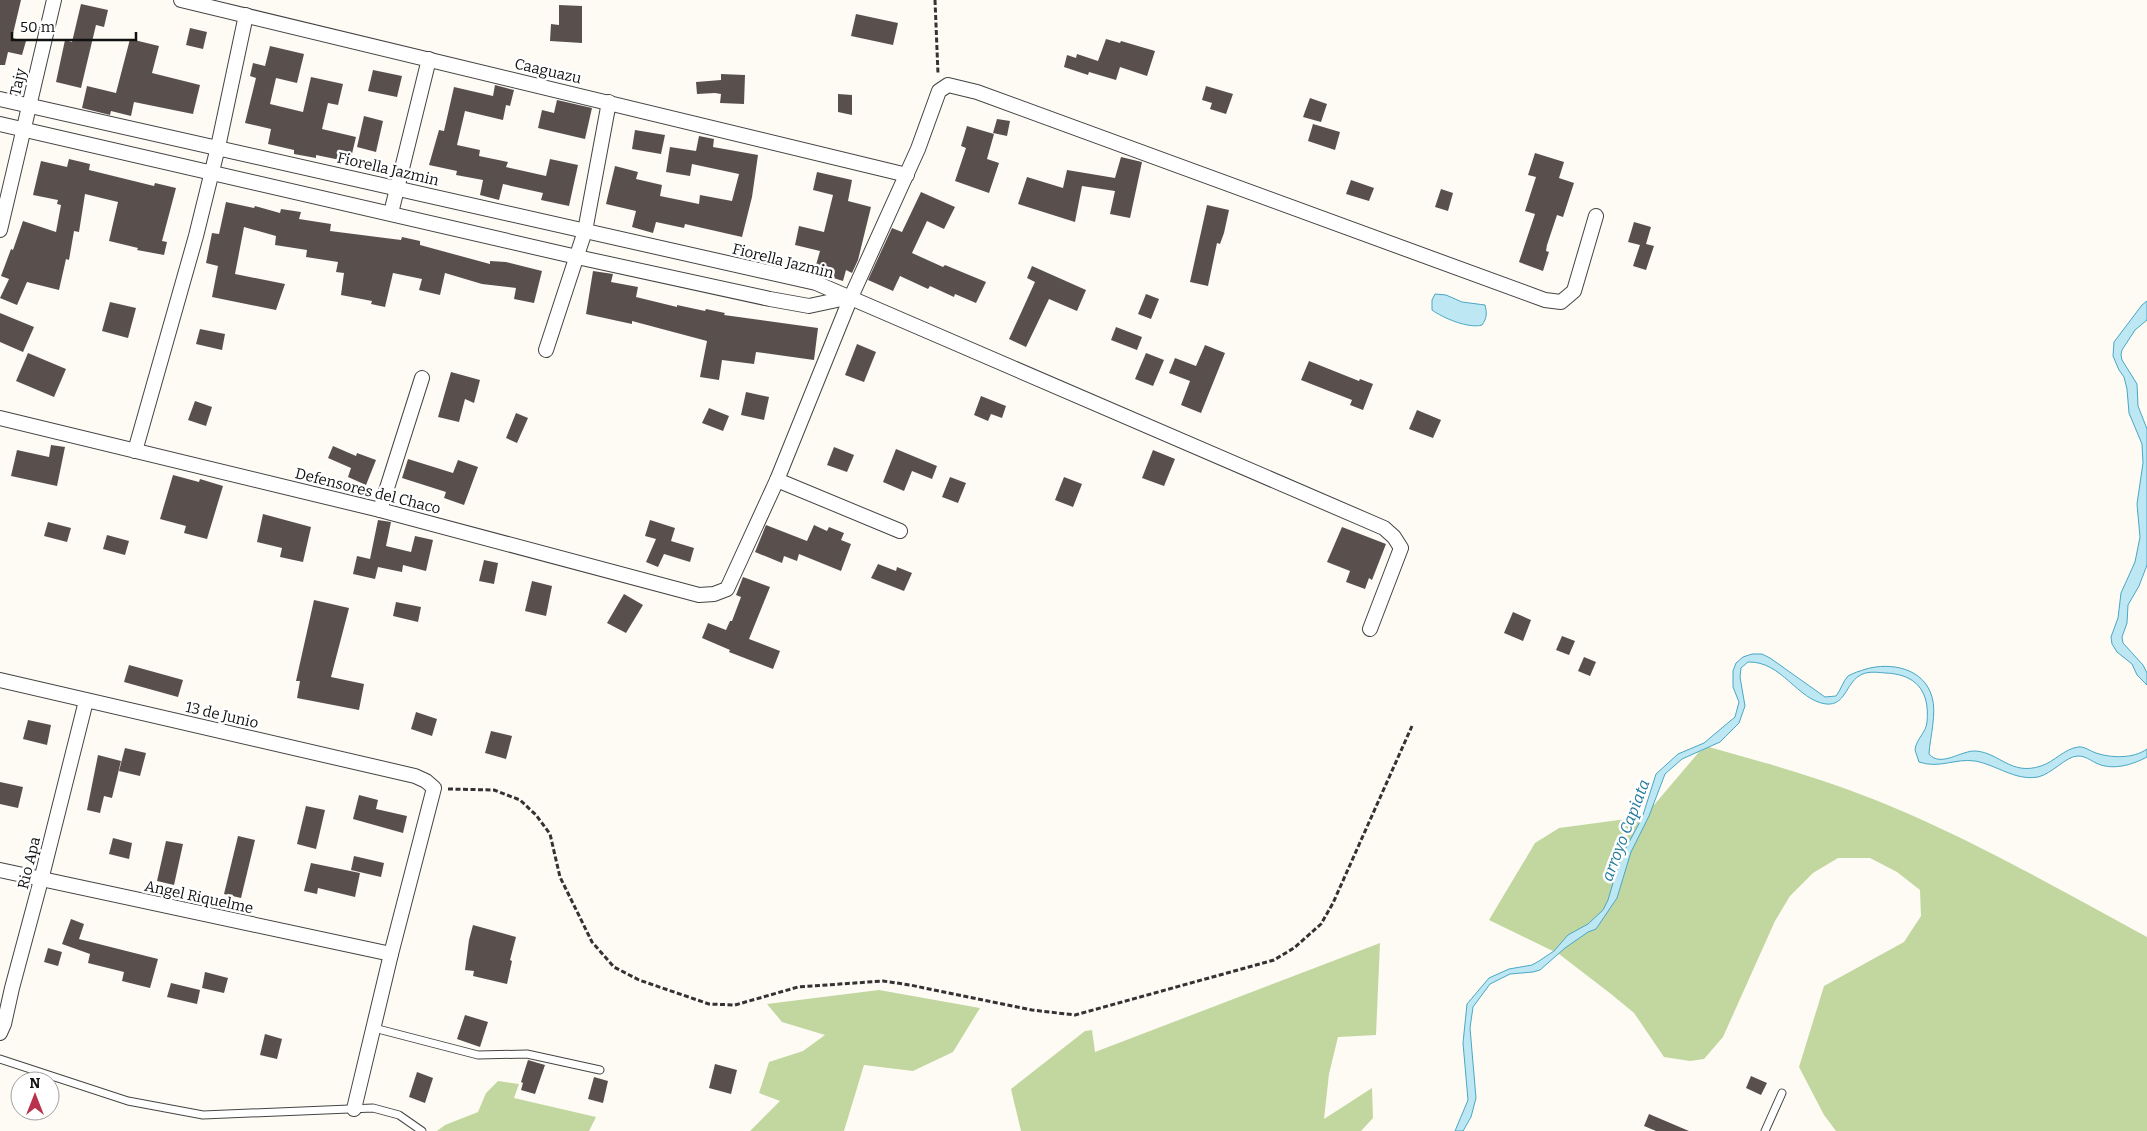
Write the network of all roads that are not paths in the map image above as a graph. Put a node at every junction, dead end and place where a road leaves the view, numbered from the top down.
1 (54, 0) edge
2 (181, 0) edge
3 (246, 15) junction
4 (429, 59) junction
5 (0, 99) edge
6 (609, 102) junction
7 (29, 106) junction
8 (0, 124) edge
9 (25, 129) junction
10 (218, 147) junction
11 (212, 172) junction
12 (907, 175) junction
13 (397, 188) junction
14 (391, 213) junction
15 (1596, 216) dead end
16 (0, 230) edge
17 (585, 230) junction
18 (577, 257) junction
19 (851, 298) junction
20 (546, 350) dead end
21 (422, 378) dead end
22 (0, 418) edge
23 (135, 451) junction
24 (777, 480) junction
25 (380, 510) junction
26 (900, 531) dead end
27 (1370, 629) dead end
28 (0, 680) edge
29 (86, 701) junction
30 (0, 870) edge
31 (41, 880) junction
32 (391, 954) junction
33 (374, 1028) junction
34 (0, 1033) edge
35 (0, 1059) edge
36 (600, 1070) dead end
37 (1782, 1093) dead end
38 (354, 1109) junction
39 (422, 1131) edge
40 (1765, 1131) edge

1 - 7 street, Tajy
2 - 3 street, Caaguazu
3 - 4 street, Caaguazu
3 - 10 street
4 - 6 street, Caaguazu
4 - 13 street
5 - 7 street, Fiorella Jazmin
6 - 12 street, Caaguazu
6 - 17 street
7 - 9 street, Tajy
7 - 10 street, Fiorella Jazmin
8 - 9 street, Fiorella Jazmin
9 - 11 street, Fiorella Jazmin
9 - 16 street, Tajy
10 - 11 street
10 - 13 street, Fiorella Jazmin
11 - 14 street, Fiorella Jazmin
11 - 23 street
12 - 15 street
12 - 19 street
13 - 14 street
13 - 17 street, Fiorella Jazmin
14 - 18 street, Fiorella Jazmin
17 - 18 street
17 - 19 street, Fiorella Jazmin
18 - 19 street, Fiorella Jazmin
18 - 20 street
19 - 24 street
19 - 27 street
21 - 25 street
22 - 23 street, Defensores del Chaco
23 - 25 street, Defensores del Chaco
24 - 25 street, Defensores del Chaco
24 - 26 street
28 - 29 street, 13 de Junio
29 - 31 street, Rio Apa
29 - 32 street, 13 de Junio
30 - 31 street, Angel Riquelme
31 - 32 street, Angel Riquelme
31 - 34 street, Rio Apa
32 - 33 street
33 - 36 lane
33 - 38 street
35 - 38 lane
37 - 40 lane
38 - 39 lane

